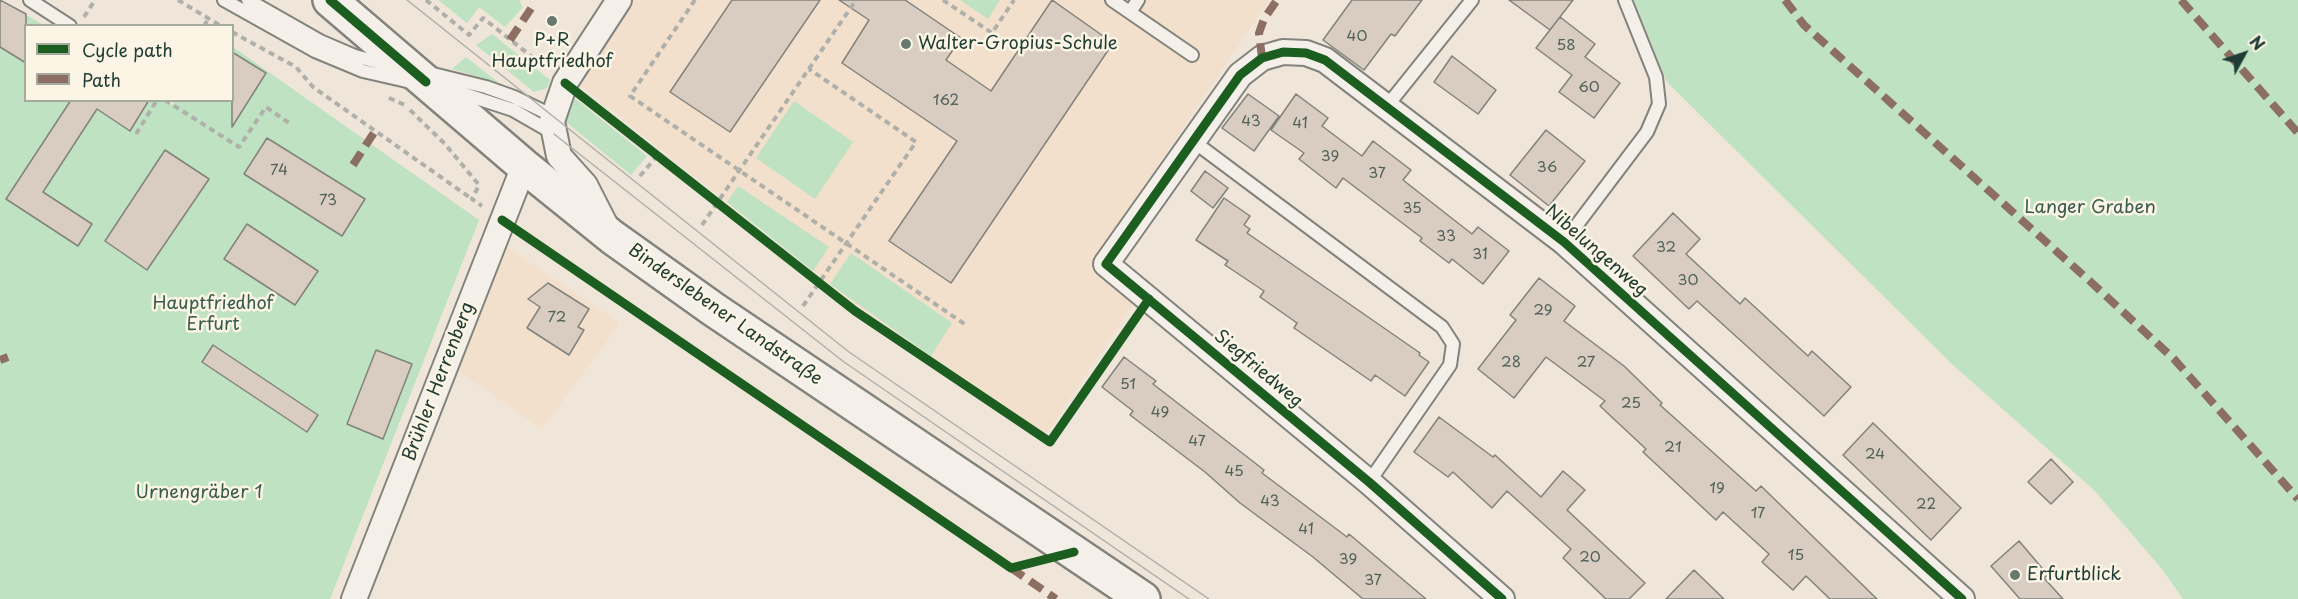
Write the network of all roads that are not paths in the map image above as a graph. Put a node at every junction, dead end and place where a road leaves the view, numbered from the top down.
1 (30, 0) edge
2 (224, 0) edge
3 (248, 0) edge
4 (330, 0) edge
5 (620, 0) edge
6 (1112, 0) edge
7 (1138, 0) edge
8 (1472, 0) edge
9 (1625, 0) edge
10 (1130, 12) junction
11 (67, 24) edge
12 (1192, 55) dead end
13 (417, 85) junction
14 (1387, 106) junction
15 (553, 125) junction
16 (1193, 141) junction
17 (524, 166) junction
18 (612, 237) junction
19 (1564, 242) junction
20 (1369, 482) junction
21 (354, 599) edge
22 (1143, 599) edge
23 (1502, 599) edge
24 (1962, 599) edge

1 - 11 lane
2 - 13 lane
3 - 13 lane
4 - 13 main road, Binderslebener Landstraße
5 - 15 street
6 - 10 lane
7 - 10 lane
8 - 14 lane
9 - 19 lane, Nibelungenweg
10 - 12 lane
13 - 15 lane
13 - 15 lane
13 - 17 main road, Binderslebener Landstraße
14 - 16 street, Nibelungenweg
14 - 19 street, Nibelungenweg
15 - 18 street
16 - 20 street, Siegfriedweg
16 - 20 lane
17 - 18 main road, Binderslebener Landstraße
17 - 21 street, Brühler Herrenberg
18 - 22 main road, Binderslebener Landstraße
19 - 24 street, Nibelungenweg
20 - 23 street, Siegfriedweg

